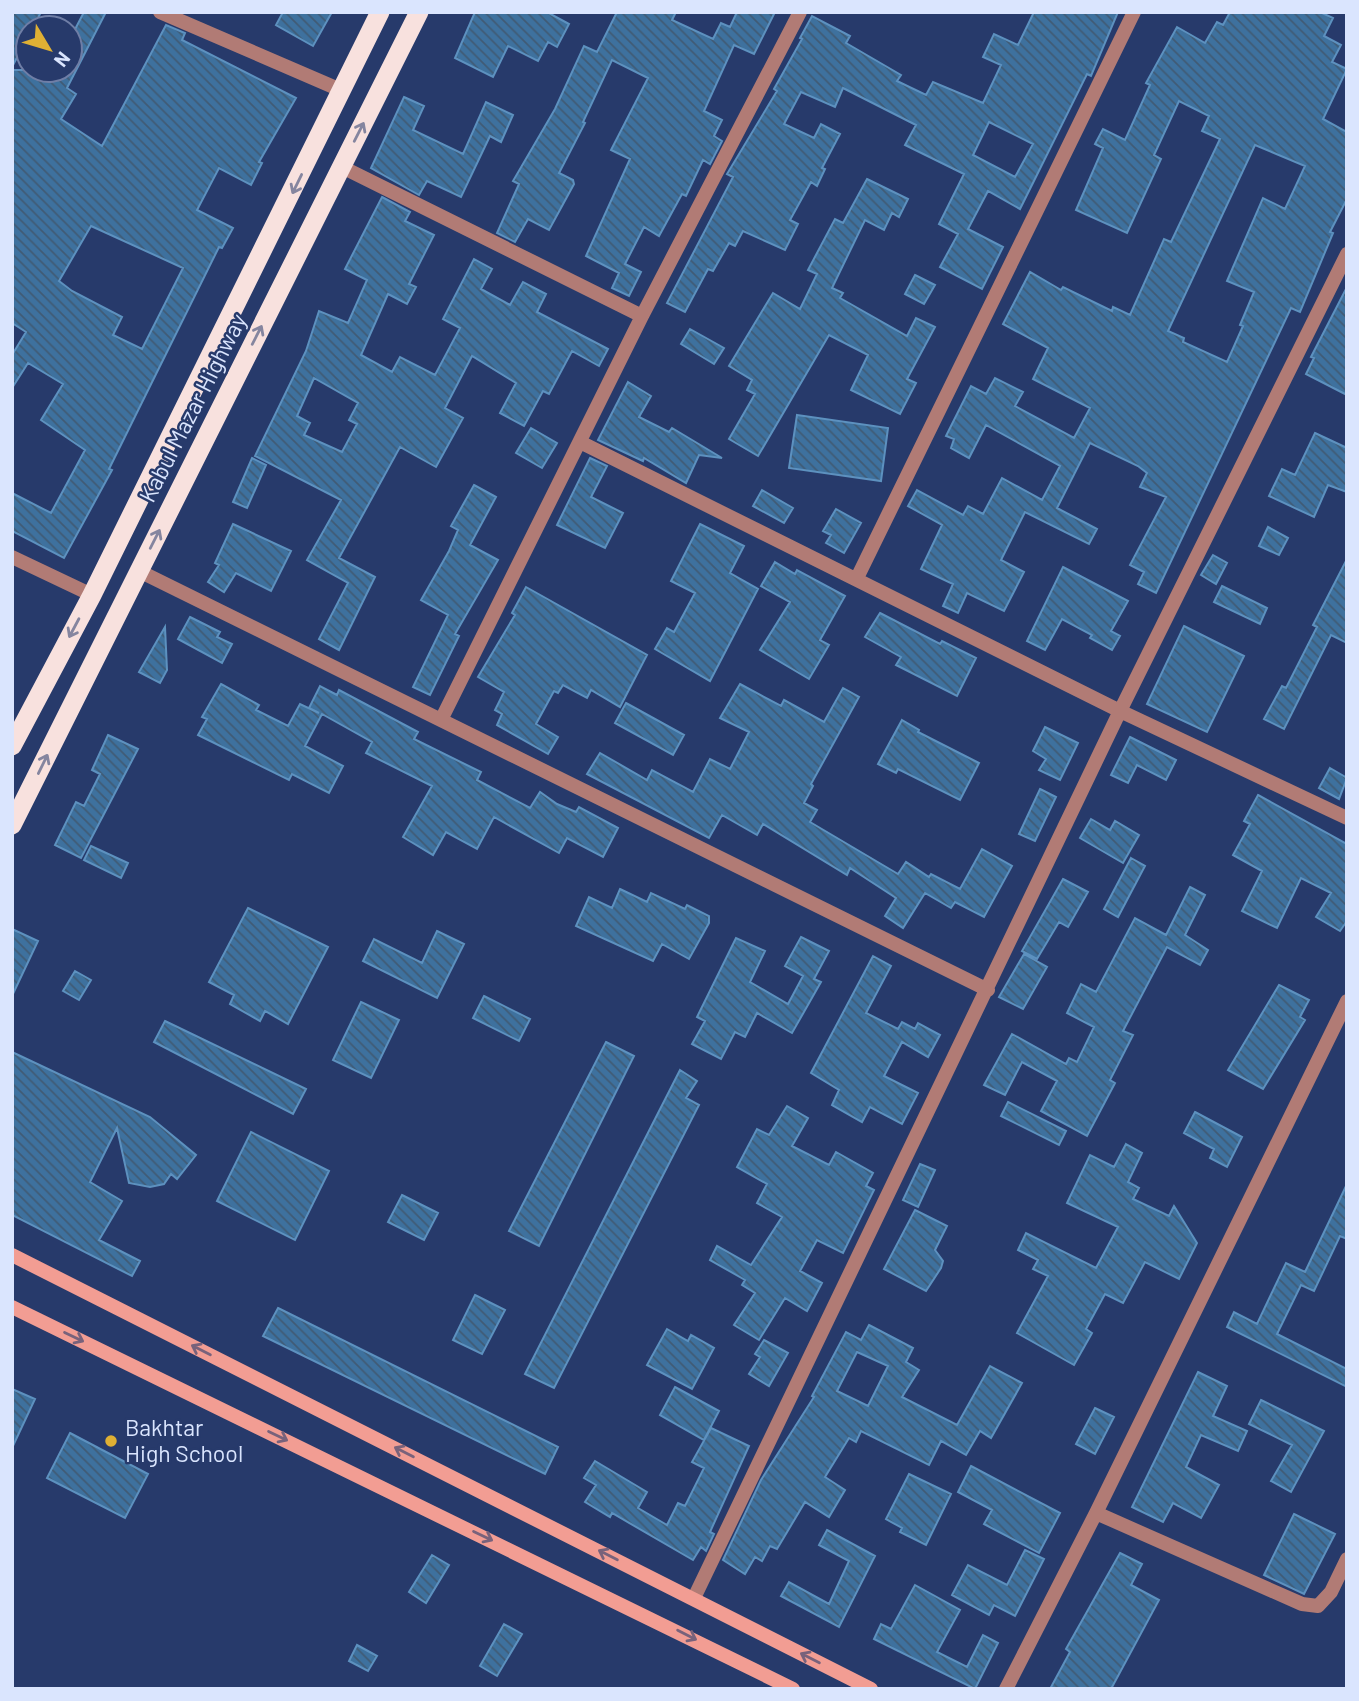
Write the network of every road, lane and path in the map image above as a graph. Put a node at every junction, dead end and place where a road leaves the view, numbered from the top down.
1 (160, 12) edge
2 (380, 12) edge
3 (419, 12) edge
4 (800, 12) edge
5 (1134, 12) edge
6 (343, 91) junction
7 (342, 167) junction
8 (1347, 254) edge
9 (642, 316) junction
10 (580, 442) junction
11 (12, 557) edge
12 (139, 571) junction
13 (857, 578) junction
14 (92, 596) junction
15 (1120, 711) junction
16 (441, 720) junction
17 (12, 746) edge
18 (1347, 818) edge
19 (12, 825) edge
20 (988, 990) junction
21 (1347, 1000) edge
22 (12, 1255) edge
23 (12, 1307) edge
24 (1096, 1513) junction
25 (1347, 1559) edge
26 (694, 1598) junction
27 (793, 1689) edge
28 (871, 1689) edge
29 (1006, 1689) edge

1 - 6 street
2 - 6 highway, Kabul Mazar Highway
7 -> 3 highway, Kabul Mazar Highway
4 - 9 street
5 - 13 street
6 -> 14 highway, Kabul Mazar Highway
7 - 9 street
12 -> 7 highway, Kabul Mazar Highway
8 - 15 street
9 - 10 street
10 - 13 street
10 - 16 street
11 - 14 street
12 - 16 street
19 -> 12 highway, Kabul Mazar Highway
13 - 15 street
14 -> 17 highway, Kabul Mazar Highway
15 - 18 street
15 - 20 street
16 - 20 street
20 - 26 street
21 - 24 street
26 -> 22 main road
23 -> 27 main road
24 - 25 street
24 - 29 street
28 -> 26 main road

